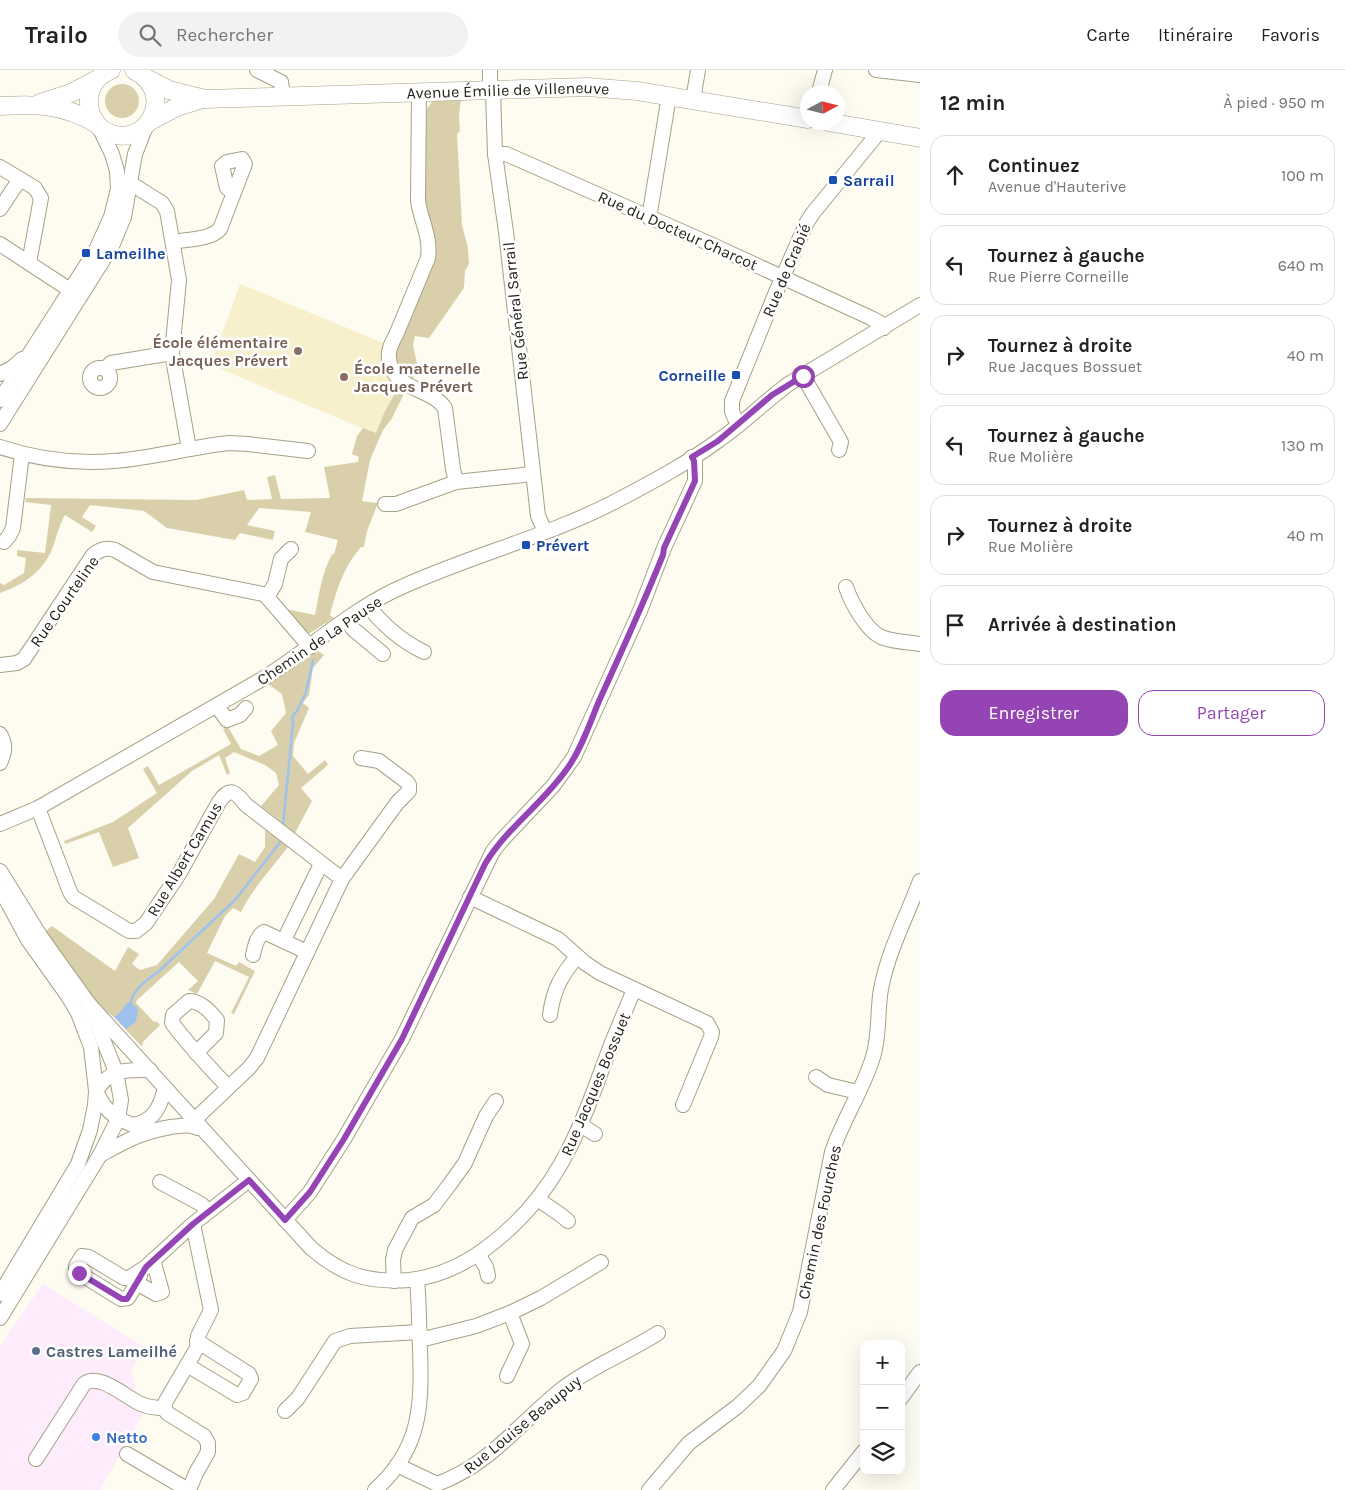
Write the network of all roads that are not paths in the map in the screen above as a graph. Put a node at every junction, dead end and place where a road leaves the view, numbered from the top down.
1 (257, 70) edge
2 (490, 70) edge
3 (698, 70) edge
4 (825, 70) edge
5 (876, 70) edge
6 (141, 73) edge
7 (103, 74) edge
8 (920, 75) edge
9 (821, 85) edge
10 (492, 90) junction
11 (419, 92) junction
12 (283, 96) junction
13 (669, 96) junction
14 (205, 99) junction
15 (693, 100) junction
16 (37, 104) junction
17 (0, 106) edge
18 (800, 118) edge
19 (148, 124) junction
20 (845, 125) edge
21 (98, 126) junction
22 (876, 131) junction
23 (920, 138) edge
24 (495, 154) junction
25 (0, 167) edge
26 (20, 178) junction
27 (130, 183) junction
28 (234, 193) dead end
29 (0, 209) edge
30 (648, 217) junction
31 (173, 242) junction
32 (0, 244) edge
33 (29, 263) junction
34 (783, 277) junction
35 (70, 290) junction
36 (920, 305) edge
37 (884, 328) junction
38 (31, 350) junction
39 (172, 354) junction
40 (105, 369) dead end
41 (0, 375) edge
42 (803, 376) junction
43 (8, 395) edge
44 (0, 424) edge
45 (738, 425) junction
46 (0, 447) edge
47 (189, 449) junction
48 (839, 450) dead end
49 (308, 451) dead end
50 (22, 454) junction
51 (692, 457) junction
52 (533, 474) junction
53 (456, 482) junction
54 (385, 504) dead end
55 (545, 531) junction
56 (4, 542) dead end
57 (291, 549) dead end
58 (846, 587) dead end
59 (267, 597) junction
60 (368, 605) junction
61 (346, 620) junction
62 (920, 644) edge
63 (310, 647) junction
64 (424, 652) dead end
65 (383, 654) dead end
66 (0, 665) edge
67 (217, 706) junction
68 (246, 708) dead end
69 (0, 734) edge
70 (361, 758) dead end
71 (0, 762) edge
72 (38, 808) junction
73 (4, 821) edge
74 (0, 834) edge
75 (321, 864) junction
76 (0, 871) edge
77 (342, 879) junction
78 (920, 881) edge
79 (0, 888) edge
80 (470, 897) junction
81 (4, 904) edge
82 (284, 940) junction
83 (307, 952) junction
84 (253, 955) dead end
85 (577, 957) junction
86 (634, 989) junction
87 (89, 1004) junction
88 (550, 1015) dead end
89 (196, 1054) dead end
90 (150, 1070) junction
91 (116, 1072) junction
92 (816, 1077) dead end
93 (228, 1087) junction
94 (165, 1088) junction
95 (96, 1091) junction
96 (858, 1092) junction
97 (496, 1101) dead end
98 (683, 1105) dead end
99 (118, 1119) junction
100 (195, 1125) junction
101 (581, 1125) junction
102 (141, 1128) junction
103 (595, 1134) dead end
104 (100, 1155) junction
105 (249, 1180) junction
106 (160, 1182) dead end
107 (538, 1198) junction
108 (208, 1211) junction
109 (285, 1220) junction
110 (568, 1221) dead end
111 (193, 1224) junction
112 (478, 1254) junction
113 (600, 1262) dead end
114 (150, 1263) junction
115 (488, 1276) dead end
116 (417, 1279) junction
117 (394, 1281) junction
118 (0, 1294) edge
119 (510, 1313) junction
120 (0, 1318) edge
121 (658, 1333) dead end
122 (420, 1336) junction
123 (197, 1341) junction
124 (187, 1365) junction
125 (920, 1372) edge
126 (507, 1376) dead end
127 (905, 1393) edge
128 (164, 1408) junction
129 (285, 1411) dead end
130 (127, 1454) dead end
131 (860, 1456) edge
132 (36, 1459) dead end
133 (397, 1465) junction
134 (437, 1487) edge
135 (188, 1490) edge
136 (374, 1490) edge
137 (649, 1490) edge
138 (833, 1490) edge

1 - 12 street
2 - 10 street, Rue Général Sarrail
3 - 15 street
4 - 9 street
5 - 8 street
6 - 14 main road, Avenue Émilie de Villeneuve
6 - 19 main road
7 - 16 main road
7 - 21 main road
10 - 11 main road, Avenue Émilie de Villeneuve
10 - 13 main road, Avenue Émilie de Villeneuve
10 - 24 street, Rue Général Sarrail
11 - 12 main road, Avenue Émilie de Villeneuve
11 - 53 street
12 - 14 main road, Avenue Émilie de Villeneuve
13 - 15 main road, Avenue Émilie de Villeneuve
13 - 30 street
14 - 19 main road, Avenue Émilie de Villeneuve
15 - 18 main road, Avenue Émilie de Villeneuve
16 - 17 main road
16 - 21 main road, Avenue Émilie de Villeneuve
19 - 21 main road, Avenue Émilie de Villeneuve
19 - 27 street
20 - 22 main road
21 - 35 street
22 - 23 main road
22 - 34 street, Rue de Crabié
24 - 30 street, Rue du Docteur Charcot
24 - 52 street, Rue Général Sarrail
25 - 26 street
26 - 29 street
26 - 33 street
27 - 31 street
27 - 43 street
28 - 31 street
30 - 34 street, Rue du Docteur Charcot
31 - 39 street
32 - 33 street
33 - 35 street
34 - 37 street, Rue du Docteur Charcot
34 - 45 street, Rue de Crabié
35 - 38 street
36 - 37 street, Chemin de La Pause
37 - 42 street, Chemin de La Pause
38 - 41 street
38 - 43 street
39 - 40 street
39 - 47 street
41 - 43 street
42 - 45 street, Chemin de La Pause
42 - 48 street
43 - 44 street
45 - 51 street, Chemin de La Pause
46 - 50 street
47 - 49 street
47 - 50 street
50 - 56 street
51 - 55 street, Chemin de La Pause
51 - 80 street
52 - 53 street
52 - 55 street, Rue Général Sarrail
53 - 54 street
55 - 60 street, Chemin de La Pause
57 - 59 street
58 - 62 street
59 - 63 street
59 - 66 street, Rue Courteline
60 - 61 street, Chemin de La Pause
60 - 64 street
61 - 63 street, Chemin de La Pause
61 - 65 street
63 - 67 street, Chemin de La Pause
67 - 68 street
67 - 72 street, Chemin de La Pause
69 - 71 street
70 - 77 street
72 - 73 street, Chemin de La Pause
72 - 75 street, Rue Albert Camus
73 - 74 street, Chemin de La Pause
75 - 77 street, Rue Albert Camus
75 - 82 street
76 - 87 street
77 - 83 street
78 - 96 street, Chemin des Fourches
79 - 81 street
80 - 85 street
80 - 109 street
81 - 95 street
82 - 83 street
82 - 84 street
83 - 93 street
85 - 86 street
85 - 88 street
86 - 98 street
86 - 101 street, Rue Jacques Bossuet
87 - 90 street, Rue Jacques Bossuet
87 - 91 street
89 - 93 street
90 - 91 street
90 - 94 street, Rue Jacques Bossuet
91 - 95 street
91 - 99 street
92 - 96 street
93 - 100 street
94 - 100 street, Rue Jacques Bossuet
94 - 102 street
95 - 99 street
95 - 118 street
96 - 137 street, Chemin des Fourches
97 - 117 street
99 - 102 street
99 - 104 street
100 - 102 street
100 - 105 street, Rue Jacques Bossuet
101 - 103 street
101 - 107 street, Rue Jacques Bossuet
102 - 104 street
104 - 120 street
105 - 108 street
105 - 109 street, Rue Jacques Bossuet
106 - 108 street
107 - 110 street
107 - 112 street, Rue Jacques Bossuet
108 - 111 street
109 - 117 street, Rue Jacques Bossuet
111 - 114 street
111 - 123 street
112 - 115 street
112 - 116 street, Rue Jacques Bossuet
113 - 119 street
114 - 114 street
116 - 117 street, Rue Jacques Bossuet
116 - 122 street
119 - 122 street
119 - 126 street
121 - 134 street, Rue Louise Beaupuy
122 - 129 street
122 - 133 street
123 - 124 street
123 - 124 street
124 - 128 street
125 - 127 street
128 - 132 street
128 - 135 street
130 - 135 street
131 - 138 street
133 - 134 street
133 - 136 street

